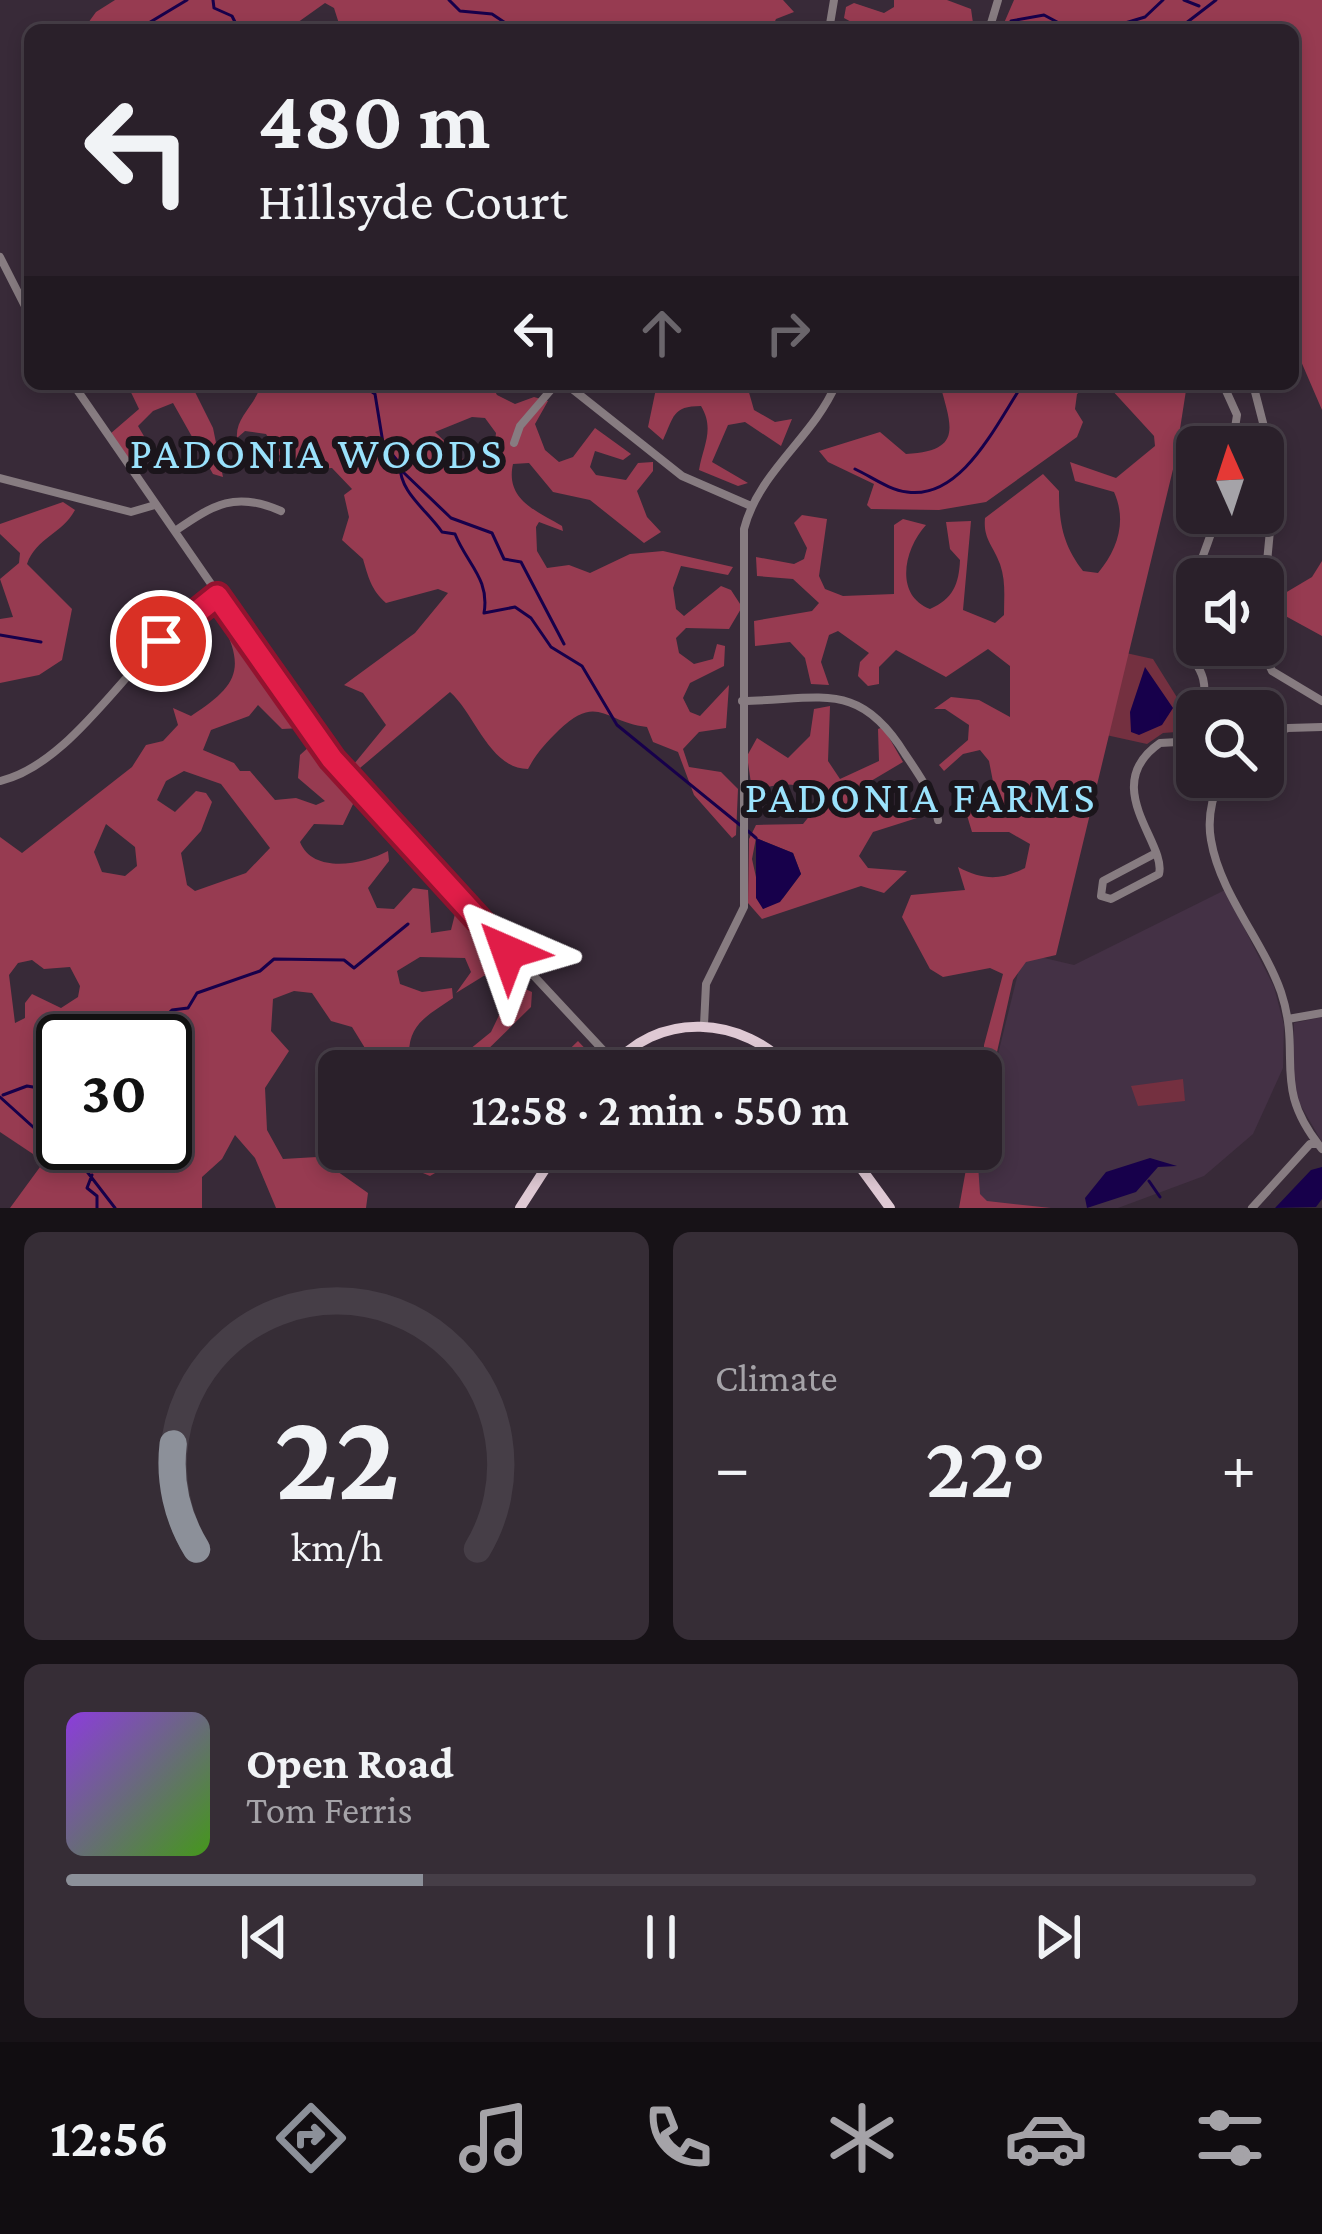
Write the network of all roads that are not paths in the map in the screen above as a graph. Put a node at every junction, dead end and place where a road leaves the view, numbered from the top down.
1 (0, 257) edge
2 (24, 295) edge
3 (77, 390) edge
4 (551, 390) edge
5 (574, 390) edge
6 (833, 390) edge
7 (1226, 390) edge
8 (1255, 390) edge
9 (1235, 426) edge
10 (514, 443) dead end
11 (0, 478) edge
12 (155, 505) junction
13 (751, 506) junction
14 (281, 511) dead end
15 (176, 531) junction
16 (1208, 534) edge
17 (1267, 558) edge
18 (217, 596) junction
19 (1270, 666) edge
20 (1205, 690) edge
21 (742, 701) junction
22 (1322, 701) edge
23 (1322, 727) edge
24 (1284, 729) edge
25 (1176, 741) edge
26 (0, 781) edge
27 (1213, 798) edge
28 (938, 820) dead end
29 (1156, 853) junction
30 (1322, 1013) edge
31 (1288, 1019) junction
32 (704, 1025) junction
33 (596, 1050) edge
34 (636, 1050) edge
35 (767, 1050) edge
36 (1320, 1146) edge
37 (544, 1170) edge
38 (862, 1170) edge
39 (520, 1208) edge
40 (890, 1208) edge
41 (1252, 1208) edge

1 - 2 street
3 - 12 street
4 - 10 street
5 - 13 street
6 - 13 street
7 - 9 street
8 - 17 street
11 - 12 street
12 - 15 street
13 - 21 street
14 - 15 street
15 - 18 street
16 - 20 street
18 - 26 street
18 - 33 street
19 - 22 street
21 - 28 street
21 - 32 street
23 - 24 street
25 - 29 street
27 - 31 street
29 - 29 street
30 - 31 street
31 - 36 street
32 - 34 main road
32 - 35 main road
36 - 41 street
37 - 39 main road
38 - 40 main road

